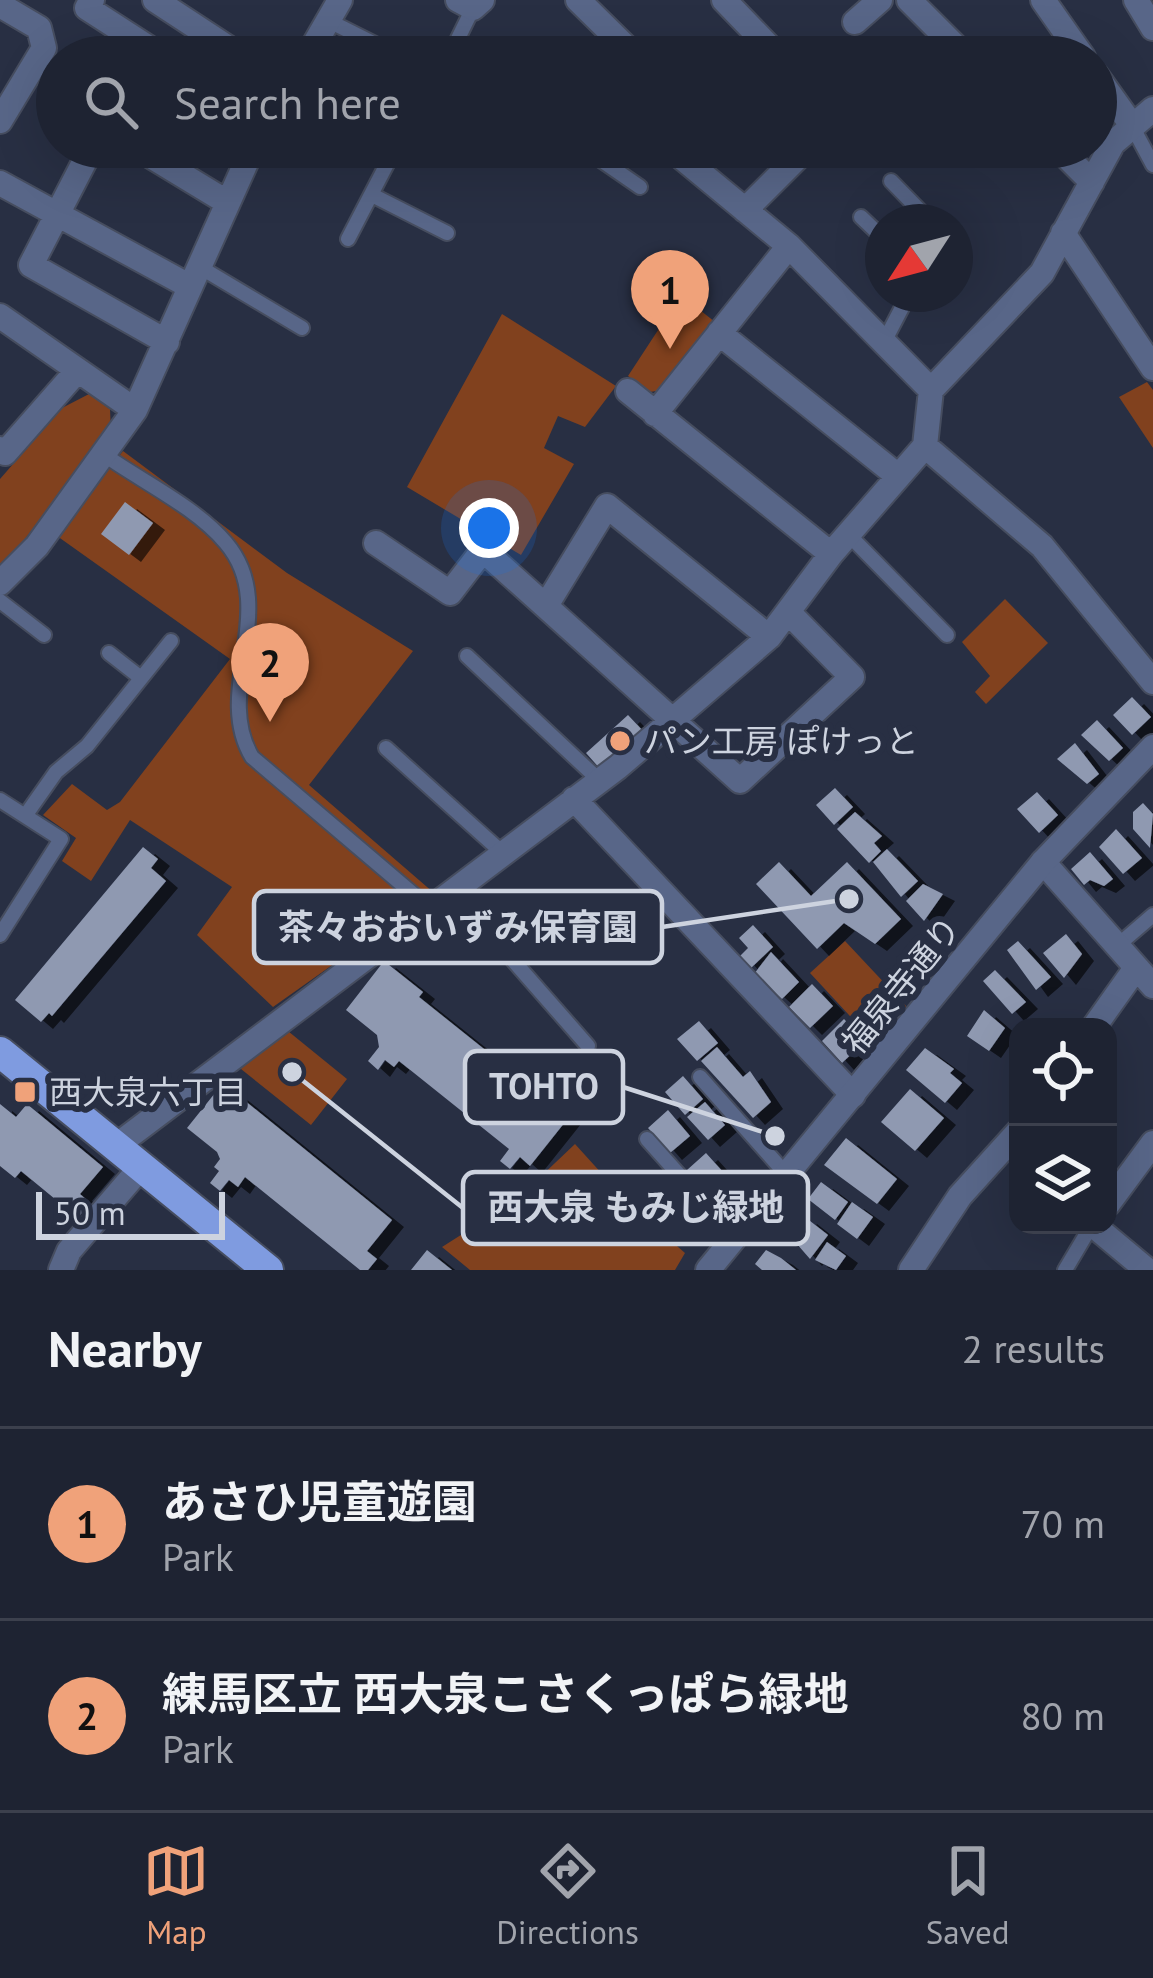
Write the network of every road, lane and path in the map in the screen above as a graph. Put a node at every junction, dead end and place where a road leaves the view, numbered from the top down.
1 (92, 0) edge
2 (154, 0) edge
3 (578, 0) edge
4 (724, 0) edge
5 (880, 0) edge
6 (909, 0) edge
7 (1043, 0) edge
8 (1136, 0) edge
9 (471, 3) edge
10 (0, 4) edge
11 (334, 10) edge
12 (855, 22) dead end
13 (1153, 28) edge
14 (41, 36) edge
15 (130, 36) edge
16 (210, 36) edge
17 (371, 36) edge
18 (457, 36) edge
19 (615, 36) edge
20 (759, 36) edge
21 (945, 36) edge
22 (1068, 36) edge
23 (36, 61) edge
24 (1117, 104) edge
25 (1153, 110) edge
26 (0, 121) edge
27 (1131, 124) junction
28 (1117, 145) edge
29 (1153, 166) edge
30 (80, 168) edge
31 (171, 168) edge
32 (242, 168) edge
33 (385, 168) edge
34 (612, 168) edge
35 (694, 168) edge
36 (787, 168) edge
37 (1078, 168) edge
38 (1101, 168) edge
39 (0, 182) edge
40 (891, 182) dead end
41 (1092, 182) junction
42 (640, 187) dead end
43 (372, 195) junction
44 (225, 200) junction
45 (913, 204) edge
46 (745, 210) junction
47 (55, 213) junction
48 (861, 217) dead end
49 (865, 221) edge
50 (447, 232) dead end
51 (1063, 233) junction
52 (348, 239) dead end
53 (789, 246) junction
54 (194, 276) junction
55 (900, 312) edge
56 (0, 316) edge
57 (302, 328) dead end
58 (719, 333) junction
59 (167, 342) junction
60 (884, 342) junction
61 (1153, 368) edge
62 (76, 370) junction
63 (932, 390) junction
64 (628, 391) dead end
65 (135, 410) junction
66 (655, 414) junction
67 (925, 446) junction
68 (0, 449) edge
69 (106, 456) junction
70 (898, 476) junction
71 (848, 534) junction
72 (376, 542) dead end
73 (831, 554) junction
74 (0, 583) edge
75 (0, 601) edge
76 (547, 604) junction
77 (790, 614) junction
78 (44, 635) dead end
79 (947, 635) dead end
80 (769, 637) junction
81 (171, 641) dead end
82 (109, 653) dead end
83 (466, 656) dead end
84 (141, 678) junction
85 (1153, 682) edge
86 (673, 717) junction
87 (1153, 747) edge
88 (386, 748) dead end
89 (600, 781) junction
90 (574, 799) junction
91 (0, 800) edge
92 (25, 816) junction
93 (505, 855) junction
94 (1043, 862) junction
95 (455, 893) junction
96 (432, 910) junction
97 (1153, 915) edge
98 (4, 918) edge
99 (0, 935) edge
100 (1118, 946) junction
101 (1144, 977) edge
102 (1103, 1018) edge
103 (588, 1046) dead end
104 (0, 1052) edge
105 (700, 1077) dead end
106 (853, 1096) junction
107 (647, 1139) dead end
108 (1009, 1142) edge
109 (1153, 1142) edge
110 (116, 1146) junction
111 (142, 1166) junction
112 (785, 1173) junction
113 (1117, 1192) edge
114 (732, 1234) junction
115 (1087, 1234) edge
116 (1100, 1234) edge
117 (61, 1270) edge
118 (268, 1270) edge
119 (708, 1270) edge
120 (911, 1270) edge
121 (1065, 1270) edge
122 (1147, 1270) edge

1 - 15 street
2 - 16 street
3 - 19 street
4 - 20 street
5 - 12 street
6 - 21 street
7 - 22 street
8 - 13 street
9 - 18 lane
10 - 14 street
11 - 17 lane
23 - 26 street
24 - 27 street
25 - 27 street
27 - 28 street
27 - 29 lane
30 - 47 street
31 - 44 street
32 - 44 street
33 - 43 lane
34 - 42 lane
35 - 46 street
36 - 46 street
37 - 41 street
38 - 41 street
39 - 47 street
40 - 45 lane
41 - 51 street
43 - 50 lane
43 - 52 lane
44 - 54 street
46 - 53 street
47 - 54 street
47 - 59 street
48 - 49 lane
51 - 61 street
51 - 63 street
53 - 58 street
53 - 60 street
54 - 57 lane
54 - 59 street
55 - 60 lane
56 - 62 street
58 - 66 street
58 - 70 street
59 - 65 street
60 - 63 street
62 - 65 street
62 - 68 street
63 - 67 street
64 - 66 street
65 - 69 street
66 - 73 street
67 - 70 street
67 - 85 street
69 - 74 street
69 - 96 lane
70 - 71 street
71 - 73 street
71 - 79 lane
72 - 76 street
73 - 77 street
75 - 78 lane
76 - 80 street
76 - 86 street
77 - 80 street
77 - 86 street
80 - 86 street
81 - 84 lane
82 - 84 lane
83 - 89 lane
84 - 92 lane
86 - 89 street
87 - 94 street, 福泉寺通り
88 - 93 lane
89 - 90 street
90 - 93 street
90 - 106 street
91 - 92 lane
92 - 98 lane
93 - 95 street
94 - 100 street
94 - 106 street, 福泉寺通り
95 - 96 street
95 - 103 lane
96 - 110 street
97 - 100 lane
98 - 99 lane
100 - 101 street
101 - 102 street
104 - 110 main road
105 - 112 lane
106 - 112 street, 福泉寺通り
107 - 114 lane
108 - 120 street
109 - 113 street
110 - 111 main road
111 - 117 street
111 - 118 main road
112 - 114 street, 福泉寺通り
114 - 119 street, 福泉寺通り
115 - 121 lane
116 - 122 street

